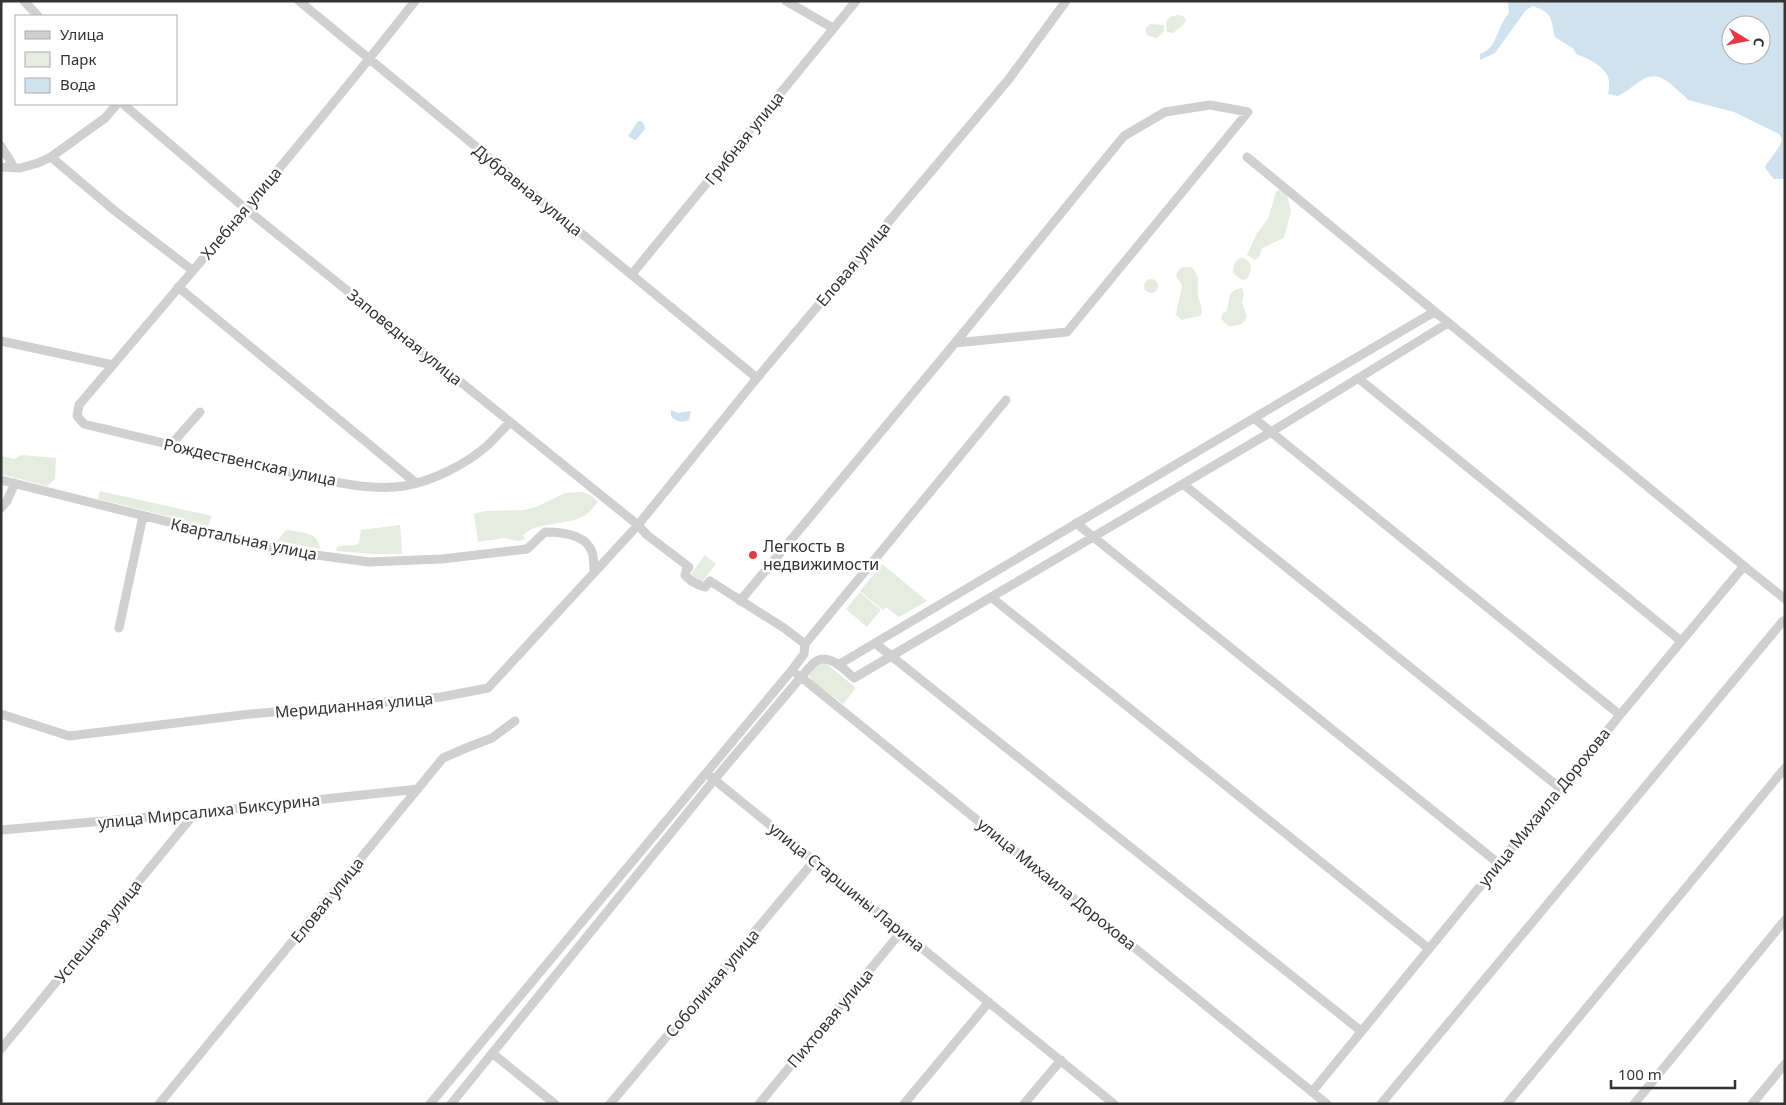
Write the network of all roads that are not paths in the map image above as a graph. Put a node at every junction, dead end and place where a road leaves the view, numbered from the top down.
1 (24, 1) edge
2 (299, 1) edge
3 (415, 1) edge
4 (786, 1) edge
5 (856, 1) edge
6 (1066, 1) edge
7 (37, 15) edge
8 (833, 28) junction
9 (370, 59) junction
10 (116, 105) edge
11 (124, 105) edge
12 (1, 146) edge
13 (51, 157) junction
14 (1247, 157) dead end
15 (1, 167) edge
16 (13, 168) junction
17 (246, 209) junction
18 (192, 270) junction
19 (632, 274) junction
20 (178, 287) junction
21 (1434, 312) junction
22 (1448, 323) junction
23 (1, 341) edge
24 (955, 343) junction
25 (113, 365) junction
26 (757, 378) junction
27 (1358, 378) junction
28 (1006, 400) dead end
29 (200, 412) dead end
30 (1254, 418) junction
31 (510, 422) junction
32 (84, 424) joint
33 (1271, 432) junction
34 (174, 446) junction
35 (1, 480) edge
36 (15, 483) junction
37 (416, 483) junction
38 (1183, 484) junction
39 (1, 508) edge
40 (144, 516) junction
41 (1076, 523) junction
42 (638, 525) junction
43 (1093, 537) junction
44 (1744, 566) junction
45 (594, 572) junction
46 (991, 597) junction
47 (1785, 599) edge
48 (740, 601) junction
49 (1785, 623) edge
50 (119, 628) dead end
51 (1681, 641) junction
52 (875, 643) junction
53 (805, 644) junction
54 (892, 657) junction
55 (838, 665) junction
56 (792, 670) junction
57 (801, 677) junction
58 (1, 714) edge
59 (1620, 715) junction
60 (515, 721) dead end
61 (1785, 768) edge
62 (705, 772) junction
63 (714, 780) junction
64 (1560, 788) junction
65 (418, 790) junction
66 (195, 813) junction
67 (1, 830) edge
68 (814, 861) junction
69 (1498, 863) junction
70 (1785, 920) edge
71 (901, 932) junction
72 (1428, 948) junction
73 (989, 1002) junction
74 (1361, 1031) junction
75 (1, 1049) edge
76 (492, 1053) junction
77 (1060, 1060) junction
78 (1785, 1064) edge
79 (1312, 1092) junction
80 (159, 1104) edge
81 (430, 1104) edge
82 (451, 1104) edge
83 (555, 1104) edge
84 (610, 1104) edge
85 (759, 1104) edge
86 (904, 1104) edge
87 (1024, 1104) edge
88 (1114, 1104) edge
89 (1327, 1104) edge
90 (1381, 1104) edge
91 (1507, 1104) edge
92 (1634, 1104) edge
93 (1752, 1104) edge

1 - 7 street
2 - 9 street, Дубравная улица
3 - 9 street, Хлебная улица
4 - 8 street
5 - 8 street, Грибная улица
6 - 26 street, Еловая улица
8 - 19 street, Грибная улица
9 - 17 street, Хлебная улица
9 - 19 street, Дубравная улица
10 - 13 street
11 - 17 street, Заповедная улица
12 - 16 street
13 - 16 street
13 - 18 street
14 - 21 street
15 - 16 street
17 - 18 street, Хлебная улица
17 - 31 street, Заповедная улица
18 - 20 street, Хлебная улица
19 - 26 street, Дубравная улица
20 - 25 street, Хлебная улица
20 - 37 street
21 - 22 street
21 - 30 street
22 - 27 street
22 - 44 street
23 - 25 street
24 - 24 street
24 - 48 street
25 - 32 street, Хлебная улица
26 - 42 street, Еловая улица
27 - 33 street
27 - 51 street
28 - 53 street
29 - 34 street
30 - 33 street
30 - 41 street
31 - 37 street, Рождественская улица
31 - 42 street, Заповедная улица
32 - 34 street, Рождественская улица
33 - 38 street
33 - 59 street
34 - 37 street, Рождественская улица
35 - 36 street
36 - 39 street
36 - 40 street, Квартальная улица
38 - 43 street
38 - 64 street
40 - 45 street, Квартальная улица
40 - 50 street
41 - 43 street
41 - 52 street
42 - 45 street, Меридианная улица
42 - 48 street, Заповедная улица
43 - 46 street
43 - 69 street
44 - 47 street
44 - 51 street, улица Михаила Дорохова
45 - 58 street, Меридианная улица
46 - 54 street
46 - 72 street
48 - 53 street
49 - 90 street
51 - 59 street, улица Михаила Дорохова
52 - 54 street
52 - 55 street
53 - 56 street
54 - 55 street
54 - 74 street
55 - 57 street
56 - 57 street, улица Михаила Дорохова
56 - 62 street
57 - 63 street
57 - 79 street, улица Михаила Дорохова
59 - 64 street, улица Михаила Дорохова
60 - 65 street, Еловая улица
61 - 91 street
62 - 63 street, улица Старшины Ларина
62 - 81 street
63 - 68 street, улица Старшины Ларина
63 - 76 street
64 - 69 street, улица Михаила Дорохова
65 - 66 street, улица Мирсалиха Биксурина
65 - 80 street, Еловая улица
66 - 67 street, улица Мирсалиха Биксурина
66 - 75 street, Успешная улица
68 - 71 street, улица Старшины Ларина
68 - 84 street, Соболиная улица
69 - 72 street, улица Михаила Дорохова
70 - 92 street
71 - 73 street, улица Старшины Ларина
71 - 85 street, Пихтовая улица
72 - 74 street, улица Михаила Дорохова
73 - 77 street, улица Старшины Ларина
73 - 86 street
74 - 79 street, улица Михаила Дорохова
76 - 82 street
76 - 83 street
77 - 87 street
77 - 88 street, улица Старшины Ларина
78 - 93 street
79 - 89 street, улица Михаила Дорохова

